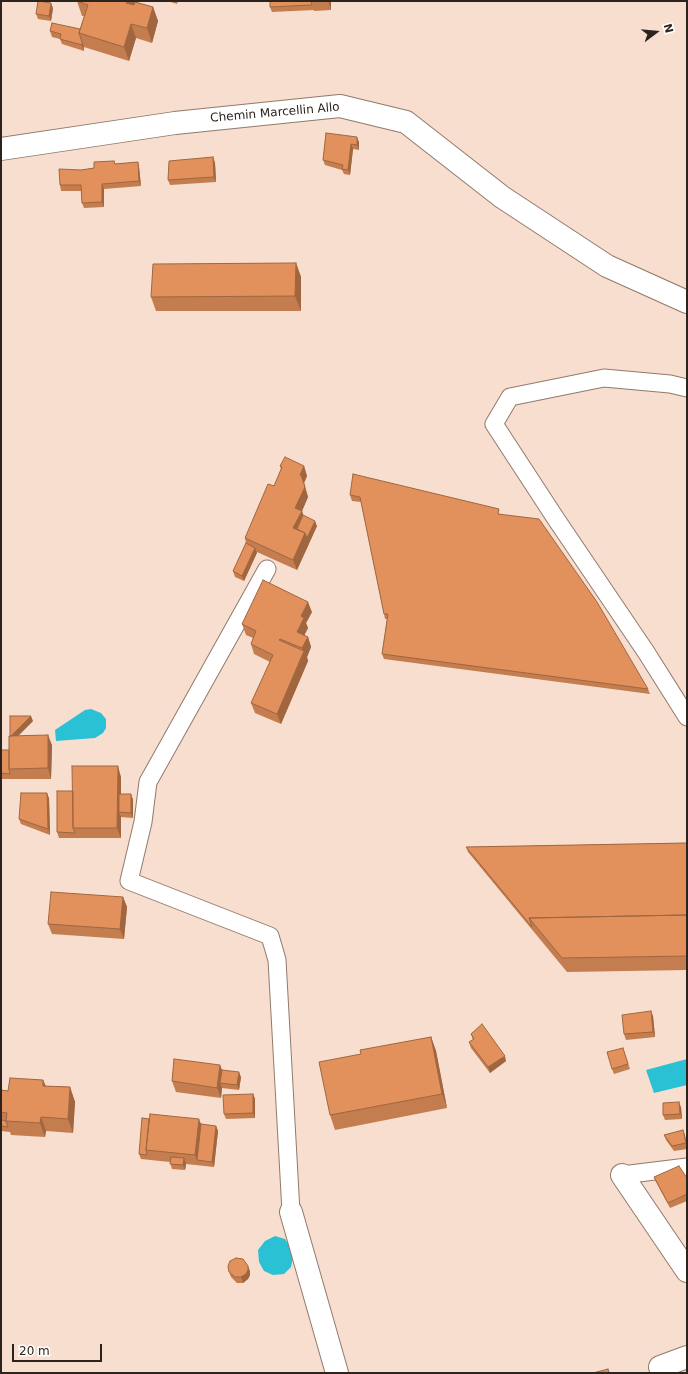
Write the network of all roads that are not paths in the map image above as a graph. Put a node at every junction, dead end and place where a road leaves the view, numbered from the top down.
1 (1, 149) edge
2 (687, 302) edge
3 (687, 388) edge
4 (267, 569) dead end
5 (687, 717) edge
6 (687, 1166) edge
7 (622, 1176) joint
8 (291, 1212) joint
9 (687, 1271) edge
10 (687, 1357) edge
11 (337, 1373) edge
12 (662, 1373) edge

1 - 2 street, Chemin Marcellin Allo
3 - 5 lane
4 - 8 lane
6 - 7 lane
7 - 9 street
8 - 11 street
10 - 12 street

